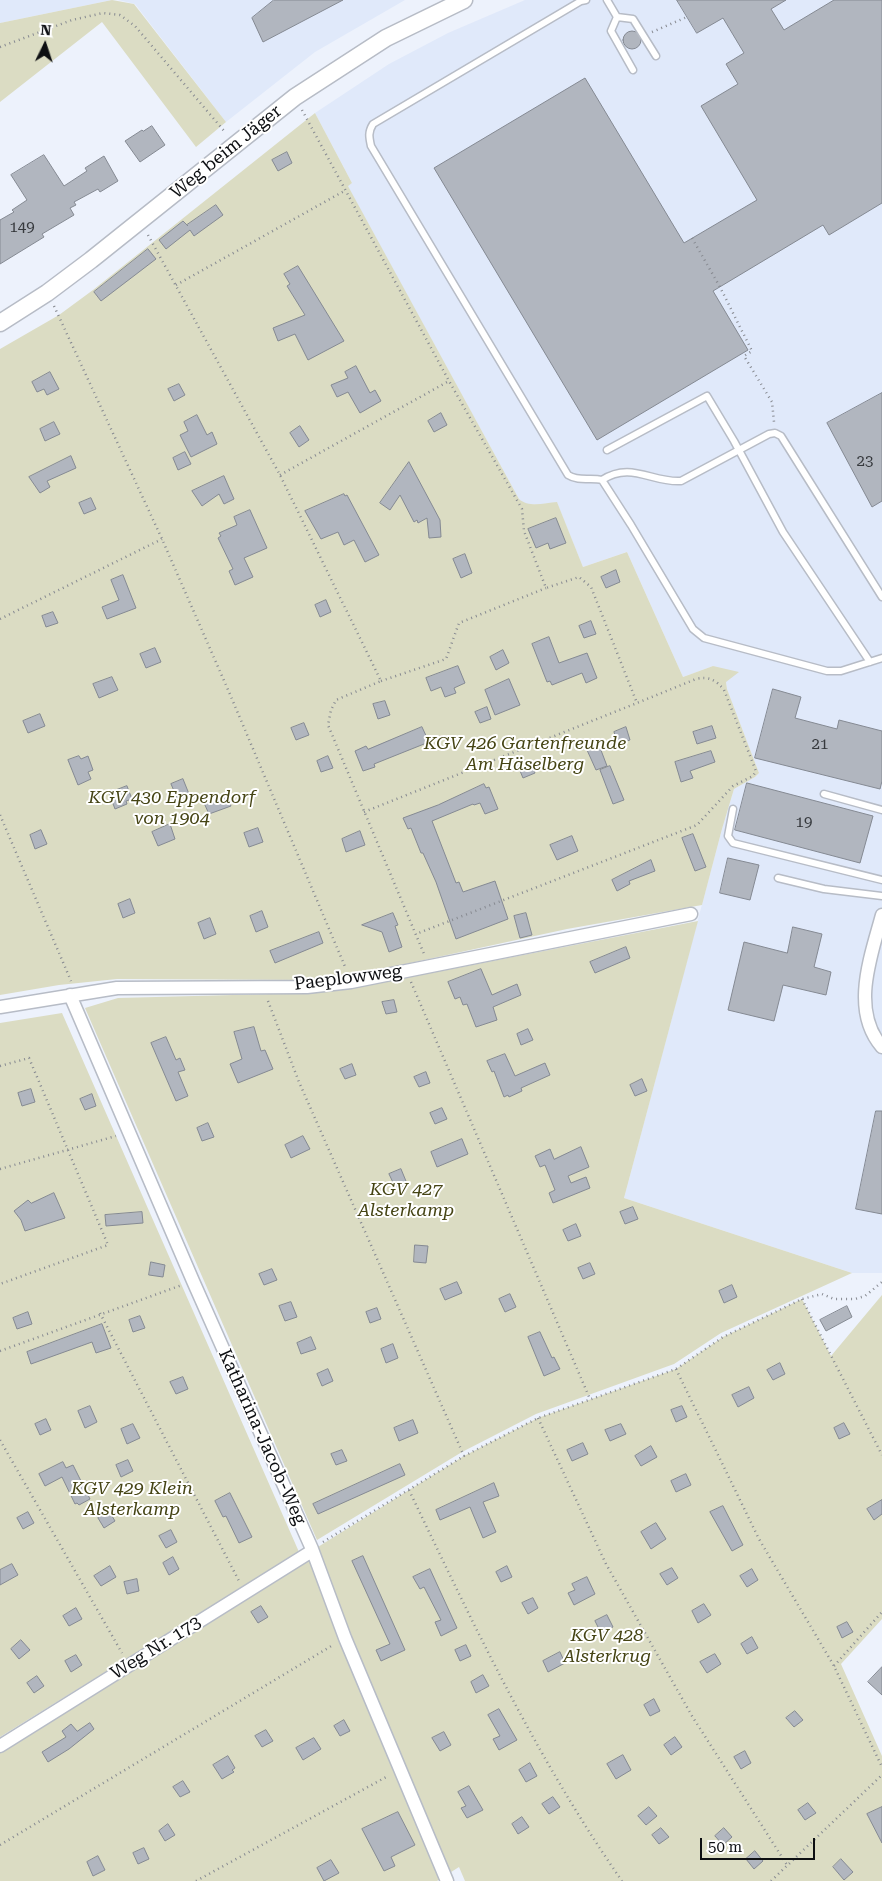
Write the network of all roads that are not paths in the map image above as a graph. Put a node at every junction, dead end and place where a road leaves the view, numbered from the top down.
1 (464, 0) edge
2 (586, 0) edge
3 (607, 0) edge
4 (617, 16) junction
5 (656, 56) dead end
6 (633, 70) dead end
7 (0, 323) edge
8 (607, 450) dead end
9 (739, 450) junction
10 (602, 480) junction
11 (882, 598) edge
12 (882, 658) edge
13 (870, 662) junction
14 (824, 794) dead end
15 (733, 809) dead end
16 (882, 810) edge
17 (778, 878) dead end
18 (882, 880) edge
19 (882, 896) edge
20 (691, 914) dead end
21 (882, 915) edge
22 (73, 995) junction
23 (0, 1007) edge
24 (881, 1045) edge
25 (312, 1550) junction
26 (0, 1746) edge
27 (447, 1881) edge

1 - 7 street, Weg beim Jäger
2 - 10 lane
3 - 4 lane
4 - 5 lane
4 - 6 lane
8 - 9 lane
9 - 10 lane
9 - 11 lane
9 - 13 lane
10 - 13 lane
12 - 13 lane
14 - 16 lane
15 - 18 lane
17 - 19 lane
20 - 22 street, Paeplowweg
21 - 24 street
22 - 23 street, Paeplowweg
22 - 25 street, Katharina-Jacob-Weg
25 - 26 street, Weg Nr. 173
25 - 27 street, Katharina-Jacob-Weg

